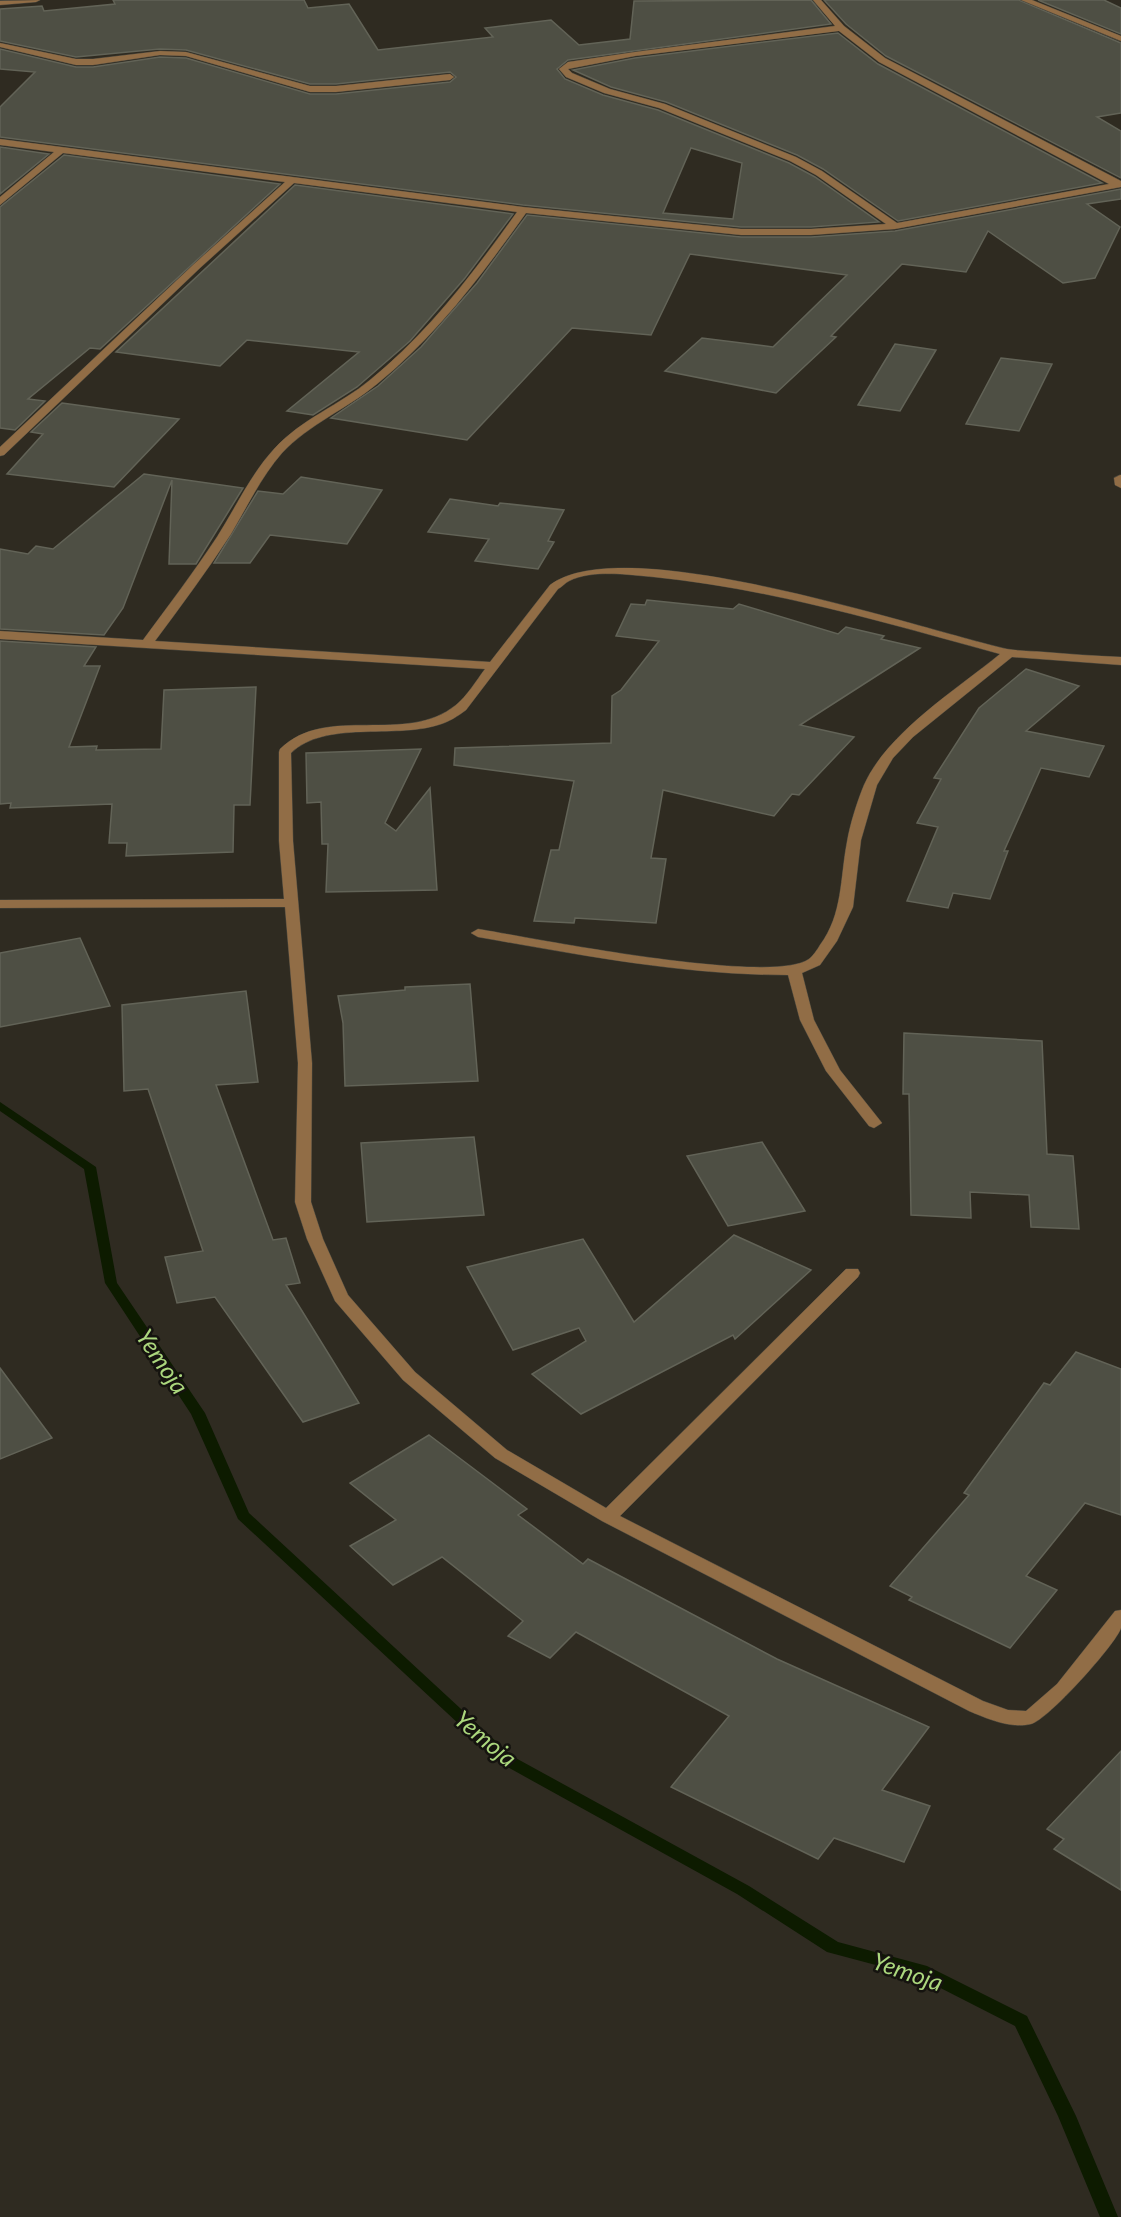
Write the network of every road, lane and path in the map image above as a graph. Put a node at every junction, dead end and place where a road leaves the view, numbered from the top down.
1 (36, 0) edge
2 (817, 0) edge
3 (1025, 0) edge
4 (0, 3) edge
5 (841, 28) junction
6 (1121, 39) edge
7 (0, 45) edge
8 (450, 77) dead end
9 (0, 142) edge
10 (62, 148) junction
11 (291, 181) junction
12 (1119, 184) edge
13 (0, 202) edge
14 (523, 210) junction
15 (895, 226) junction
16 (0, 453) edge
17 (0, 635) edge
18 (147, 643) junction
19 (1009, 653) junction
20 (1121, 661) edge
21 (495, 666) junction
22 (291, 903) junction
23 (0, 904) edge
24 (478, 933) dead end
25 (794, 971) junction
26 (873, 1123) dead end
27 (852, 1273) dead end
28 (608, 1517) junction
29 (1121, 1616) edge

1 - 4 street
2 - 5 street
3 - 6 street
5 - 12 street
5 - 15 street
7 - 8 street
9 - 10 street
10 - 11 street
10 - 13 street
11 - 14 street
11 - 16 street
12 - 15 street
14 - 15 street
14 - 18 street
17 - 18 street
18 - 21 street
19 - 20 street
19 - 21 street
19 - 25 street
21 - 22 street
22 - 23 street
22 - 28 street
24 - 25 street
25 - 26 street
27 - 28 street
28 - 29 street

